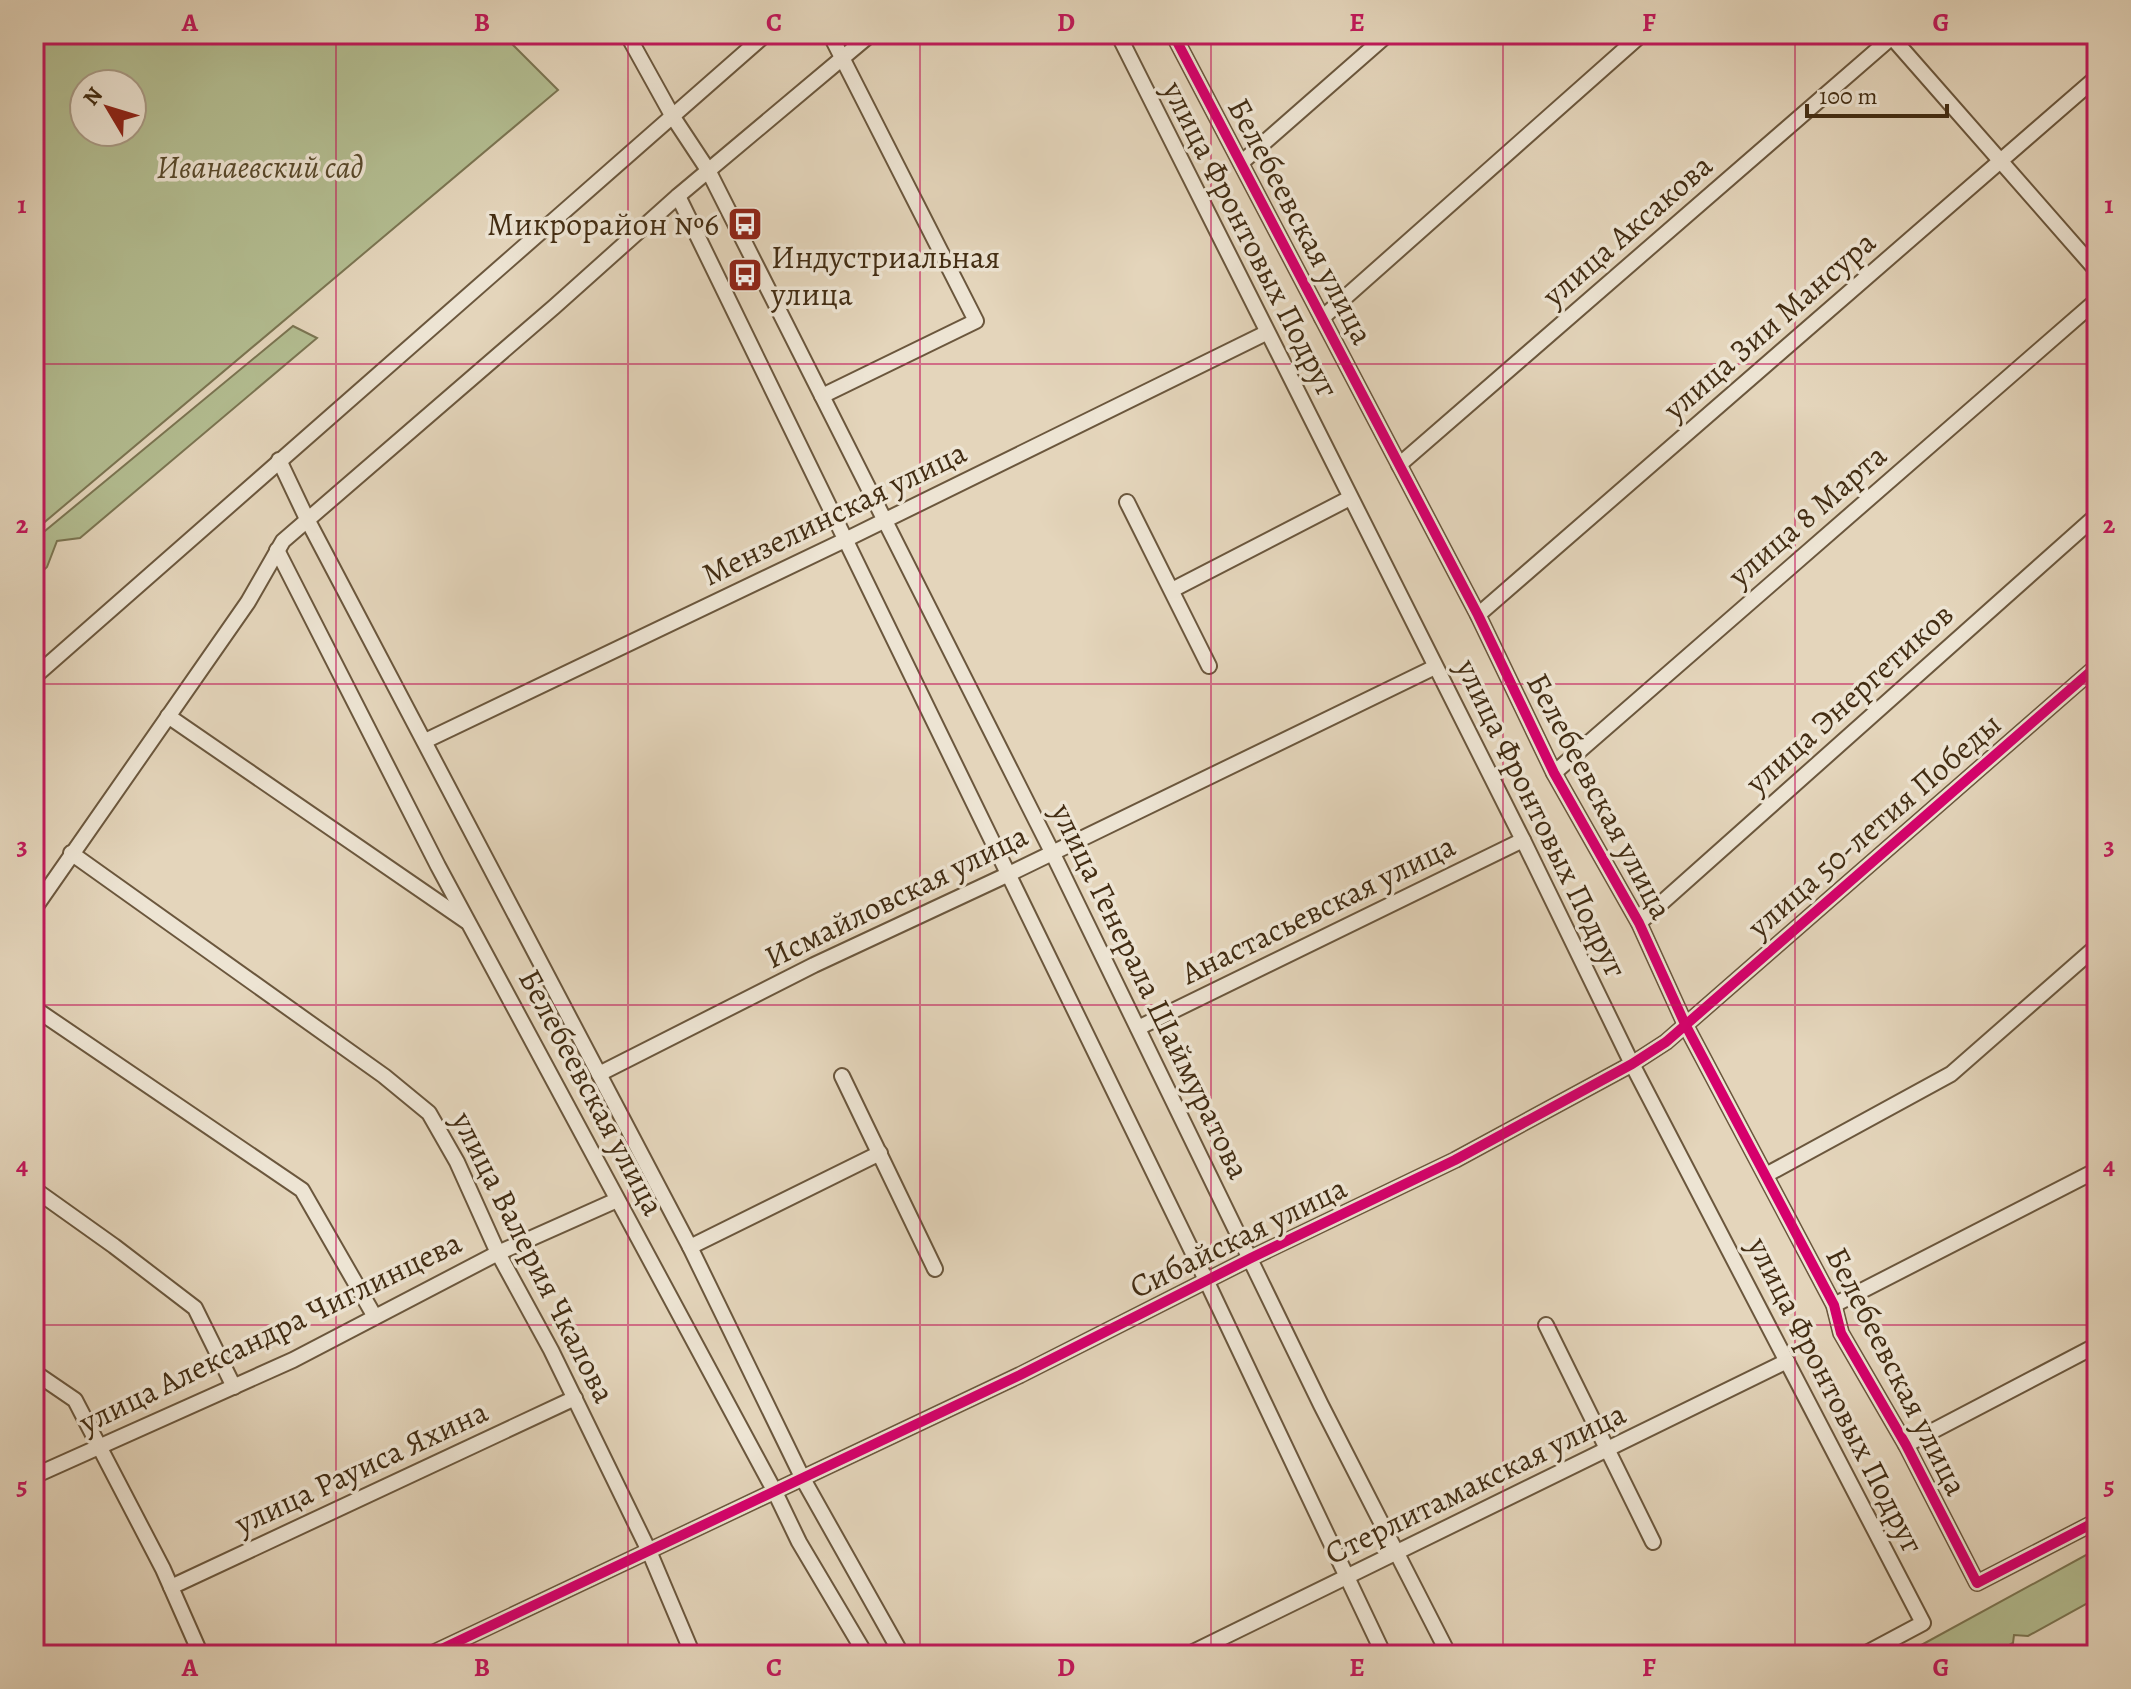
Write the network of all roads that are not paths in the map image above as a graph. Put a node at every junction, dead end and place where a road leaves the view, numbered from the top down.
1 (627, 34) edge
2 (766, 34) edge
3 (830, 34) edge
4 (871, 34) edge
5 (1118, 34) edge
6 (1173, 34) edge
7 (1388, 34) edge
8 (1642, 34) edge
9 (1890, 35) edge
10 (844, 60) junction
11 (2097, 77) edge
12 (673, 117) junction
13 (2000, 160) junction
14 (1241, 163) junction
15 (708, 170) junction
16 (678, 196) junction
17 (2097, 271) edge
18 (2097, 300) edge
19 (1322, 318) junction
20 (1266, 333) junction
21 (822, 396) junction
22 (279, 460) junction
23 (1399, 465) junction
24 (1350, 498) junction
25 (1127, 502) dead end
26 (2097, 515) edge
27 (307, 519) junction
28 (884, 521) junction
29 (845, 540) junction
30 (277, 550) junction
31 (1172, 590) junction
32 (1478, 615) junction
33 (1209, 666) dead end
34 (2097, 666) edge
35 (1435, 667) junction
36 (34, 677) edge
37 (168, 716) junction
38 (425, 741) junction
39 (1554, 773) junction
40 (1523, 840) junction
41 (1052, 852) junction
42 (71, 853) junction
43 (1009, 874) junction
44 (34, 909) edge
45 (469, 923) junction
46 (1639, 923) junction
47 (2097, 946) edge
48 (34, 1008) edge
49 (1685, 1024) junction
50 (1138, 1028) junction
51 (1632, 1064) junction
52 (599, 1074) junction
53 (842, 1076) dead end
54 (880, 1153) junction
55 (2097, 1170) edge
56 (1766, 1175) junction
57 (34, 1189) edge
58 (617, 1200) junction
59 (690, 1247) junction
60 (498, 1253) junction
61 (1251, 1258) junction
62 (935, 1269) dead end
63 (1207, 1282) junction
64 (1834, 1305) junction
65 (375, 1317) junction
66 (1546, 1325) dead end
67 (2097, 1345) edge
68 (1787, 1361) junction
69 (34, 1372) edge
70 (234, 1387) junction
71 (575, 1398) junction
72 (99, 1445) junction
73 (1906, 1445) junction
74 (1605, 1450) junction
75 (34, 1476) edge
76 (803, 1479) junction
77 (774, 1490) junction
78 (2097, 1521) edge
79 (1653, 1542) dead end
80 (649, 1551) junction
81 (1398, 1552) junction
82 (1346, 1577) junction
83 (171, 1587) junction
84 (201, 1655) edge
85 (429, 1655) edge
86 (693, 1655) edge
87 (866, 1655) edge
88 (902, 1655) edge
89 (1187, 1655) edge
90 (1384, 1655) edge
91 (1449, 1655) edge
92 (1863, 1655) edge

1 - 12 street, улица Генерала Шаймуратова
2 - 12 street
3 - 10 street
4 - 10 street
5 - 20 street, улица Фронтовых Подруг
6 - 14 street, Белебеевская улица
7 - 14 street
8 - 19 street
9 - 13 street
9 - 23 street, улица Аксакова
10 - 15 street
10 - 21 street
11 - 13 street, улица Зии Мансура
12 - 15 street, улица Генерала Шаймуратова
12 - 22 street
13 - 17 street
13 - 32 street, улица Зии Мансура
14 - 19 street, Белебеевская улица
15 - 16 street
15 - 21 street, улица Генерала Шаймуратова
16 - 27 street
16 - 29 street
18 - 39 street, улица 8 Марта
19 - 23 street, Белебеевская улица
20 - 24 street, улица Фронтовых Подруг
20 - 28 street, Мензелинская улица
21 - 28 street, улица Генерала Шаймуратова
22 - 27 street, Белебеевская улица
22 - 36 street
23 - 32 street, Белебеевская улица
24 - 31 street
24 - 35 street, улица Фронтовых Подруг
25 - 31 street
26 - 46 street, улица Энергетиков
27 - 30 street
27 - 38 street, Белебеевская улица
28 - 29 street, Мензелинская улица
28 - 41 street, улица Генерала Шаймуратова
29 - 38 street, Мензелинская улица
29 - 43 street
30 - 37 street
30 - 45 street, Белебеевская улица
31 - 33 street
32 - 39 street, Белебеевская улица
34 - 49 street, улица 50-летия Победы
35 - 40 street, улица Фронтовых Подруг
35 - 41 street, Исмайловская улица
37 - 42 street
37 - 45 street
38 - 52 street, Белебеевская улица
39 - 46 street, Белебеевская улица
40 - 50 street, Анастасьевская улица
40 - 51 street, улица Фронтовых Подруг
41 - 43 street, Исмайловская улица
41 - 50 street, улица Генерала Шаймуратова
42 - 44 street
42 - 60 street, улица Валерия Чкалова
43 - 52 street, Исмайловская улица
43 - 63 street
45 - 58 street, Белебеевская улица
46 - 49 street, Белебеевская улица
47 - 56 street
48 - 65 street
49 - 51 street, Сибайская улица
49 - 56 street, Белебеевская улица
50 - 61 street, улица Генерала Шаймуратова
51 - 61 street, Сибайская улица
51 - 68 street, улица Фронтовых Подруг
52 - 59 street, Белебеевская улица
53 - 54 street
54 - 59 street
54 - 62 street
55 - 64 street
56 - 64 street, Белебеевская улица
57 - 70 street
58 - 60 street, улица Александра Чиглинцева
58 - 77 street, Белебеевская улица
59 - 76 street, Белебеевская улица
60 - 65 street, улица Александра Чиглинцева
60 - 71 street, улица Валерия Чкалова
61 - 63 street, Сибайская улица
61 - 81 street, улица Генерала Шаймуратова
63 - 76 street, Сибайская улица
63 - 82 street
64 - 73 street, Белебеевская улица
65 - 70 street, улица Александра Чиглинцева
66 - 74 street
67 - 73 street
68 - 74 street, Стерлитамакская улица
68 - 92 street, улица Фронтовых Подруг
69 - 72 street
70 - 72 street, улица Александра Чиглинцева
71 - 80 street, улица Валерия Чкалова
71 - 83 street, улица Рауиса Яхина
72 - 75 street, улица Александра Чиглинцева
72 - 83 street
73 - 78 street, Белебеевская улица
74 - 79 street
74 - 81 street, Стерлитамакская улица
76 - 77 street, Сибайская улица
76 - 88 street, Белебеевская улица
77 - 80 street, Сибайская улица
77 - 87 street, Белебеевская улица
80 - 85 street, Сибайская улица
80 - 86 street, улица Валерия Чкалова
81 - 82 street, Стерлитамакская улица
81 - 91 street, улица Генерала Шаймуратова
82 - 89 street, Стерлитамакская улица
82 - 90 street
83 - 84 street

